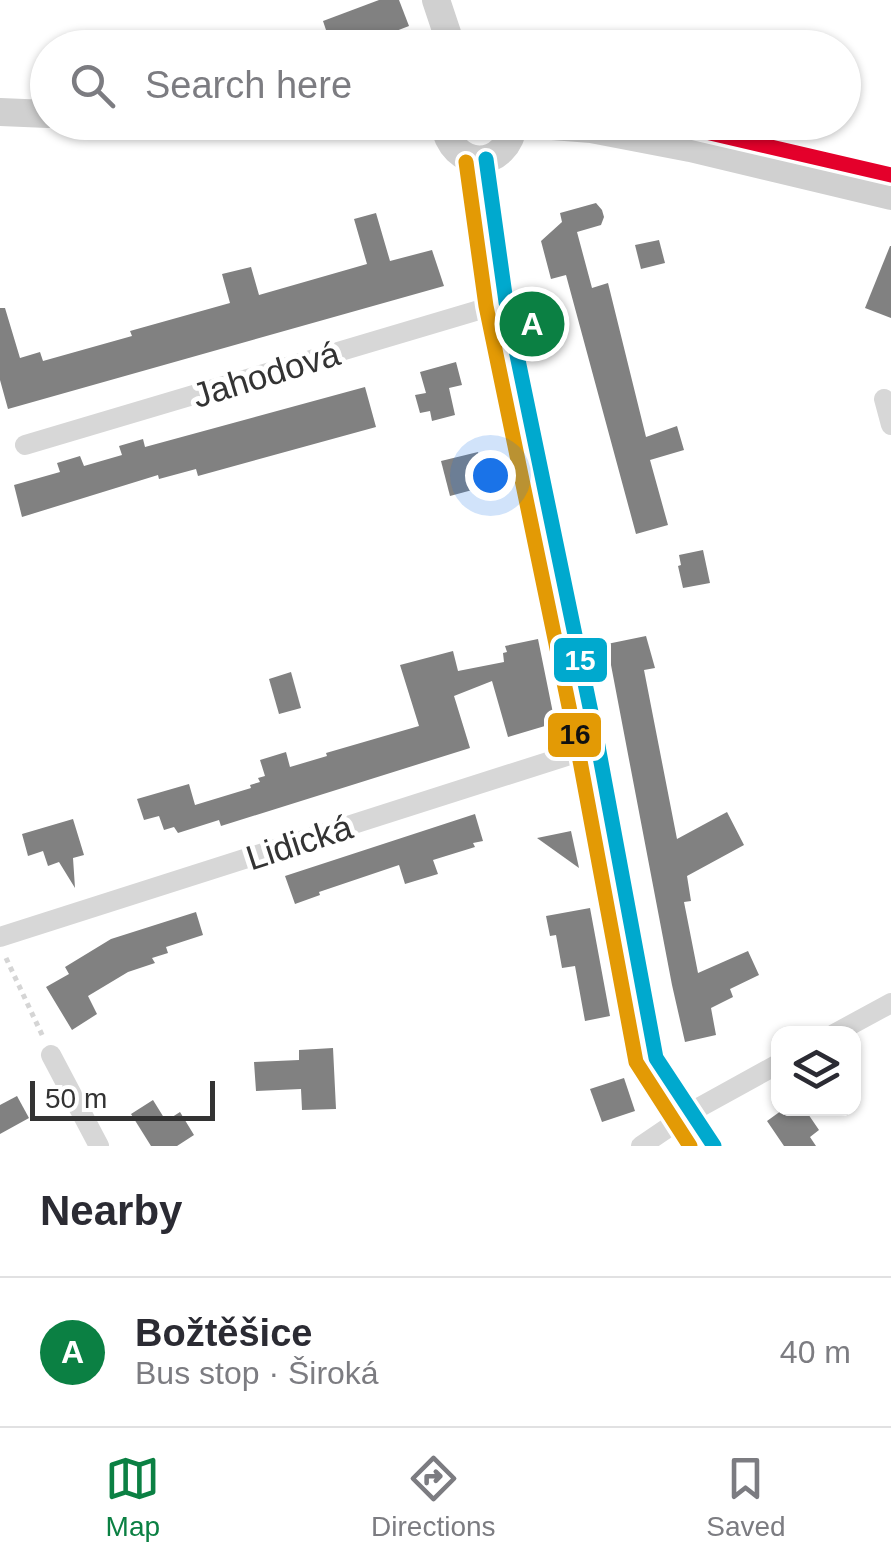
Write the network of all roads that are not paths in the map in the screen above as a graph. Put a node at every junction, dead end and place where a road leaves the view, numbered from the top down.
1 (436, 0) edge
2 (446, 30) edge
3 (0, 112) edge
4 (30, 113) edge
5 (448, 140) edge
6 (510, 140) edge
7 (648, 140) edge
8 (486, 159) junction
9 (891, 196) edge
10 (506, 302) junction
11 (884, 398) dead end
12 (891, 425) edge
13 (25, 445) dead end
14 (598, 746) junction
15 (0, 941) edge
16 (891, 1003) edge
17 (849, 1026) edge
18 (51, 1055) road end
19 (771, 1068) edge
20 (691, 1112) junction
21 (99, 1146) edge
22 (641, 1146) edge
23 (714, 1146) edge

1 - 2 main road
3 - 4 main road
5 - 8 main road
6 - 8 main road
7 - 9 main road
8 - 10 street
10 - 13 street, Jahodová
10 - 14 street
11 - 12 street
14 - 15 street, Lidická
14 - 20 street
16 - 17 street
18 - 21 street
19 - 20 street
20 - 22 street
20 - 23 street

